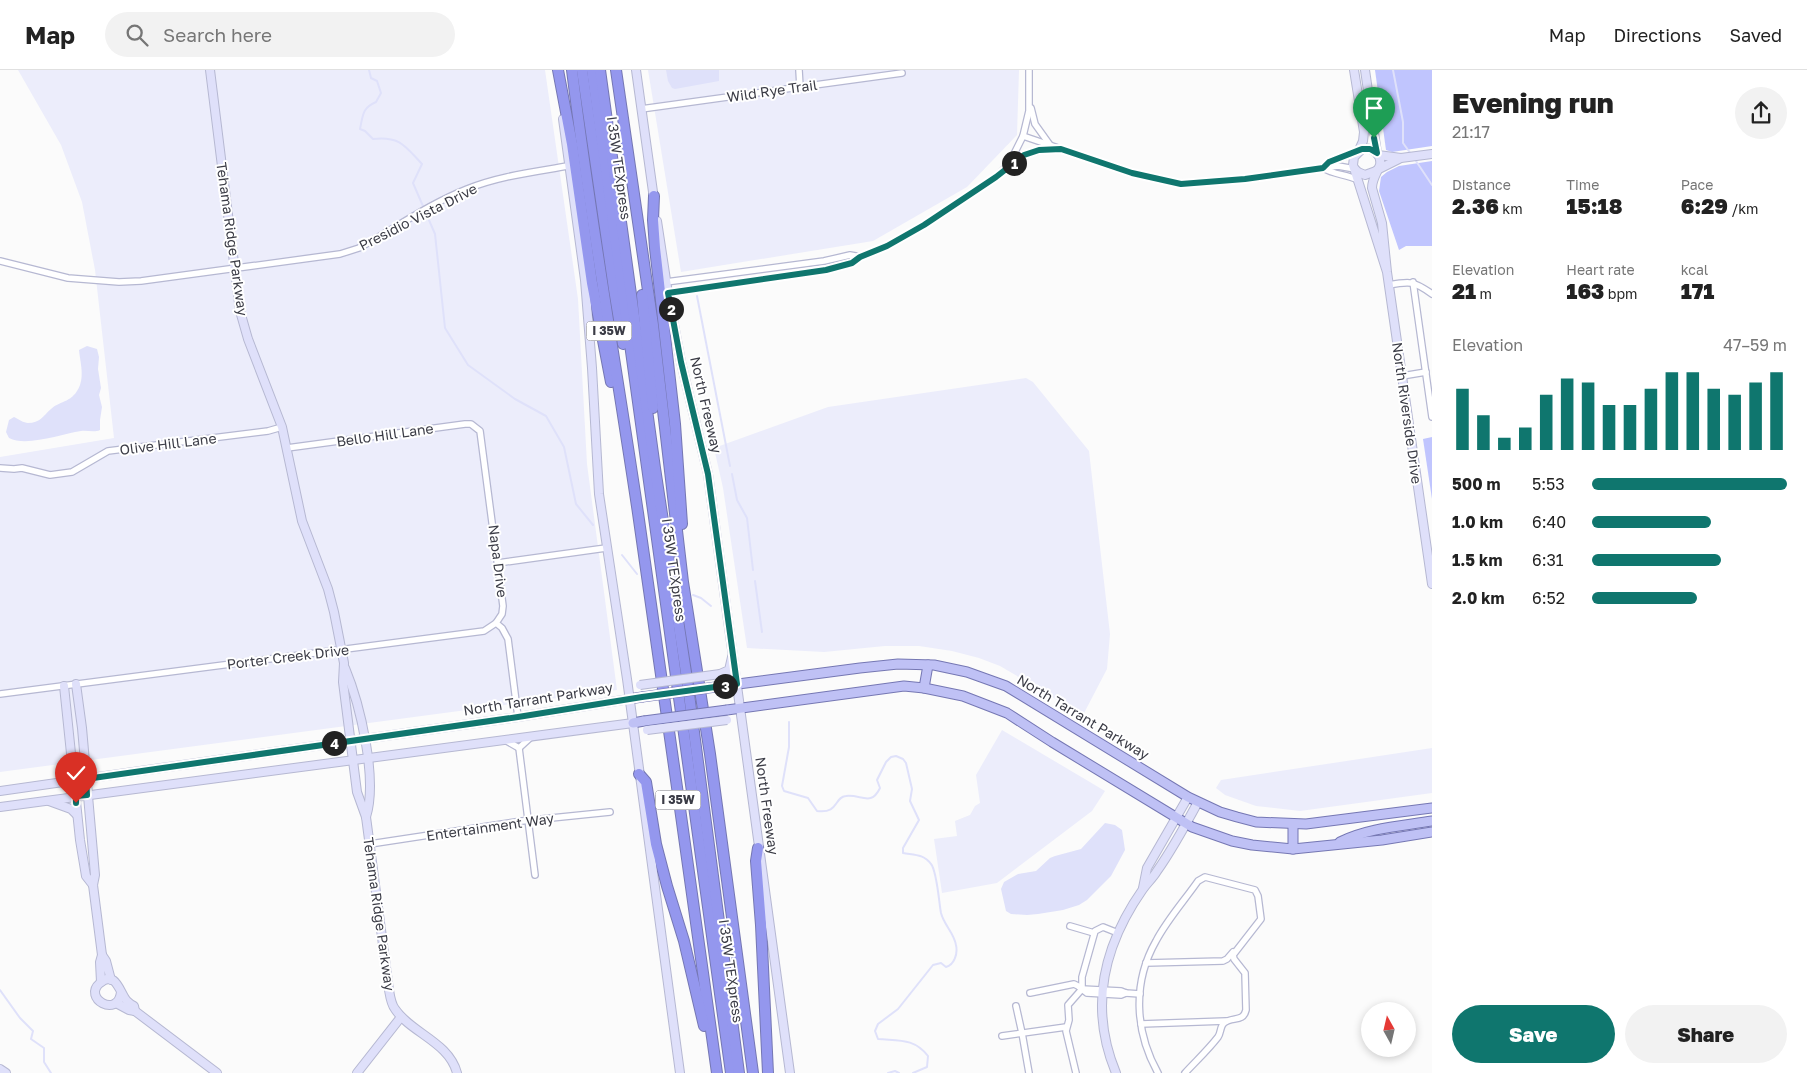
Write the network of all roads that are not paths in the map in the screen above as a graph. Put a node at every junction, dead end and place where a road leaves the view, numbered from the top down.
1 (210, 70) edge
2 (557, 70) edge
3 (572, 70) edge
4 (582, 70) edge
5 (592, 70) edge
6 (600, 70) edge
7 (609, 70) edge
8 (616, 70) edge
9 (636, 70) edge
10 (799, 70) edge
11 (1029, 70) edge
12 (1354, 70) edge
13 (1365, 70) edge
14 (902, 73) dead end
15 (800, 87) junction
16 (1030, 100) junction
17 (641, 109) junction
18 (1023, 136) junction
19 (1050, 145) junction
20 (1061, 149) junction
21 (1359, 151) junction
22 (1377, 154) junction
23 (1428, 154) edge
24 (1401, 158) junction
25 (568, 166) junction
26 (1323, 168) junction
27 (1355, 169) junction
28 (1377, 171) junction
29 (996, 177) junction
30 (1359, 180) junction
31 (654, 196) junction
32 (860, 257) junction
33 (0, 261) edge
34 (235, 268) junction
35 (1387, 272) junction
36 (666, 282) junction
37 (1413, 282) junction
38 (1389, 285) junction
39 (668, 293) junction
40 (1432, 294) edge
41 (1426, 372) junction
42 (1402, 376) junction
43 (1432, 417) edge
44 (282, 427) junction
45 (480, 431) joint
46 (288, 448) junction
47 (0, 468) edge
48 (655, 468) junction
49 (649, 487) junction
50 (640, 526) junction
51 (606, 548) junction
52 (498, 563) junction
53 (683, 582) junction
54 (1432, 584) edge
55 (496, 623) junction
56 (342, 650) junction
57 (733, 652) junction
58 (344, 664) junction
59 (928, 665) junction
60 (627, 679) junction
61 (76, 684) junction
62 (737, 684) junction
63 (64, 686) junction
64 (924, 688) junction
65 (0, 694) edge
66 (629, 698) junction
67 (739, 708) junction
68 (518, 717) junction
69 (633, 723) junction
70 (742, 724) junction
71 (645, 726) junction
72 (531, 737) junction
73 (364, 738) junction
74 (634, 739) junction
75 (350, 740) junction
76 (505, 740) junction
77 (519, 748) junction
78 (367, 758) junction
79 (353, 759) junction
80 (639, 774) junction
81 (86, 779) junction
82 (74, 780) junction
83 (0, 791) edge
84 (87, 795) junction
85 (76, 796) junction
86 (1188, 797) junction
87 (47, 800) junction
88 (1198, 802) junction
89 (0, 807) edge
90 (1432, 808) edge
91 (610, 812) dead end
92 (77, 815) junction
93 (366, 817) junction
94 (1175, 817) junction
95 (528, 820) junction
96 (1432, 821) edge
97 (1186, 823) junction
98 (1293, 824) junction
99 (1432, 832) edge
100 (370, 844) junction
101 (1333, 845) junction
102 (758, 848) junction
103 (1293, 849) junction
104 (535, 875) dead end
105 (93, 885) junction
106 (1142, 890) junction
107 (1070, 926) dead end
108 (1094, 933) junction
109 (1118, 933) junction
110 (1235, 950) junction
111 (102, 955) junction
112 (1146, 963) junction
113 (111, 980) junction
114 (100, 982) junction
115 (1082, 989) junction
116 (1102, 991) junction
117 (121, 992) junction
118 (1030, 993) dead end
119 (1140, 994) junction
120 (116, 1003) junction
121 (1016, 1006) dead end
122 (135, 1011) junction
123 (401, 1017) junction
124 (1230, 1021) junction
125 (1141, 1024) junction
126 (1066, 1027) junction
127 (1022, 1033) junction
128 (1002, 1036) dead end
129 (0, 1069) edge
130 (6, 1073) edge
131 (217, 1073) edge
132 (357, 1073) edge
133 (456, 1073) edge
134 (680, 1073) edge
135 (712, 1073) edge
136 (717, 1073) edge
137 (731, 1073) edge
138 (739, 1073) edge
139 (753, 1073) edge
140 (768, 1073) edge
141 (790, 1073) edge
142 (1029, 1073) edge
143 (1076, 1073) edge
144 (1116, 1073) edge
145 (1158, 1073) edge
146 (1185, 1073) edge

1 - 34 main road, Tehama Ridge Parkway
2 - 25 main road
2 - 50 highway
3 - 50 highway, I 35W
4 - 49 highway
5 - 49 highway, I 35W TEXpress
6 - 48 highway, I 35W TEXpress
7 - 48 highway
8 - 53 highway, I 35W
9 - 17 main road, North Freeway
10 - 15 street
11 - 16 street
12 - 21 main road
13 - 22 main road
14 - 15 street, Wild Rye Trail
15 - 17 street, Wild Rye Trail
16 - 18 street
16 - 19 street
17 - 31 main road, North Freeway
18 - 19 street
18 - 29 street
19 - 20 street
20 - 26 street
20 - 29 street
21 - 22 main road
21 - 26 street
21 - 27 main road
22 - 24 main road
22 - 28 main road
23 - 24 main road
24 - 28 main road
25 - 34 street, Presidio Vista Drive
25 - 51 main road
26 - 27 street
26 - 30 street
27 - 28 main road
27 - 30 main road, North Riverside Drive
28 - 35 main road, North Riverside Drive
29 - 32 street
30 - 35 main road, North Riverside Drive
31 - 36 main road, North Freeway
31 - 53 highway
32 - 36 street
32 - 39 street
33 - 34 street, Presidio Vista Drive
34 - 44 main road, Tehama Ridge Parkway
35 - 38 main road, North Riverside Drive
36 - 39 main road, North Freeway
37 - 38 street
37 - 40 street
37 - 41 street
38 - 42 main road, North Riverside Drive
39 - 57 main road, North Freeway
41 - 42 street
41 - 43 street
42 - 54 main road, North Riverside Drive
44 - 46 main road, Tehama Ridge Parkway
44 - 47 street, Olive Hill Lane
45 - 46 street, Bello Hill Lane
45 - 52 street, Napa Drive
46 - 56 main road, Tehama Ridge Parkway
48 - 138 highway, I 35W TEXpress
49 - 137 highway, I 35W TEXpress
50 - 136 highway, I 35W
51 - 52 street
51 - 60 main road
52 - 55 street, Napa Drive
53 - 139 highway, I 35W
55 - 56 street, Porter Creek Drive
55 - 68 street
56 - 58 main road, Tehama Ridge Parkway
56 - 61 street, Porter Creek Drive
57 - 60 main road, bridge
57 - 62 main road, North Freeway
58 - 73 main road, Tehama Ridge Parkway
58 - 75 main road, Tehama Ridge Parkway
59 - 62 main road, North Tarrant Parkway
59 - 64 main road
59 - 86 main road, North Tarrant Parkway
60 - 66 main road
61 - 63 street, Porter Creek Drive
61 - 81 main road
62 - 66 main road, North Tarrant Parkway, bridge
62 - 67 main road, North Freeway
63 - 65 street, Porter Creek Drive
63 - 82 main road
64 - 67 main road
64 - 94 main road
66 - 68 main road, North Tarrant Parkway
66 - 69 main road
67 - 70 main road, North Freeway
67 - 71 main road, bridge
68 - 73 main road, North Tarrant Parkway
69 - 71 main road
69 - 72 main road
69 - 74 main road
70 - 71 main road, bridge
70 - 102 main road, North Freeway
71 - 74 main road
72 - 76 main road
72 - 77 street
73 - 75 main road, North Tarrant Parkway
73 - 78 main road, Tehama Ridge Parkway
74 - 80 main road
75 - 79 main road, Tehama Ridge Parkway
75 - 81 main road, North Tarrant Parkway
76 - 77 street
76 - 78 main road
77 - 95 street
78 - 79 main road
78 - 93 main road, Tehama Ridge Parkway
79 - 84 main road
79 - 93 main road, Tehama Ridge Parkway
80 - 134 main road
80 - 135 highway
81 - 82 main road, North Tarrant Parkway
81 - 84 main road
82 - 83 main road, North Tarrant Parkway
82 - 85 main road
84 - 85 main road
84 - 105 main road
85 - 87 main road
85 - 92 main road
86 - 88 main road, North Tarrant Parkway
86 - 94 main road
87 - 89 main road
87 - 92 main road
88 - 97 main road
88 - 98 main road, North Tarrant Parkway
90 - 98 main road, North Tarrant Parkway
91 - 95 street, Entertainment Way
92 - 105 main road
93 - 100 main road, Tehama Ridge Parkway
94 - 97 main road
94 - 106 main road
95 - 100 street, Entertainment Way
95 - 104 street
96 - 101 main road
97 - 103 main road
97 - 106 main road
98 - 103 main road
99 - 101 main road
100 - 123 main road, Tehama Ridge Parkway
101 - 103 main road
102 - 140 highway
102 - 141 main road, North Freeway
105 - 111 main road
106 - 109 main road
107 - 108 street
108 - 109 street
108 - 115 street
109 - 116 main road
110 - 112 street
110 - 112 street
110 - 124 street
111 - 113 main road
111 - 114 main road
112 - 119 street
113 - 114 main road
113 - 117 main road
114 - 120 main road
115 - 116 street
115 - 118 street
115 - 126 street
116 - 119 street
116 - 144 main road
117 - 120 main road
117 - 122 main road
119 - 125 street
120 - 122 main road
121 - 127 street
122 - 131 main road
123 - 132 main road
123 - 133 main road, Tehama Ridge Parkway
124 - 125 street
124 - 146 street
125 - 145 street
126 - 127 street
126 - 143 street
127 - 128 street
127 - 142 street
129 - 130 main road

